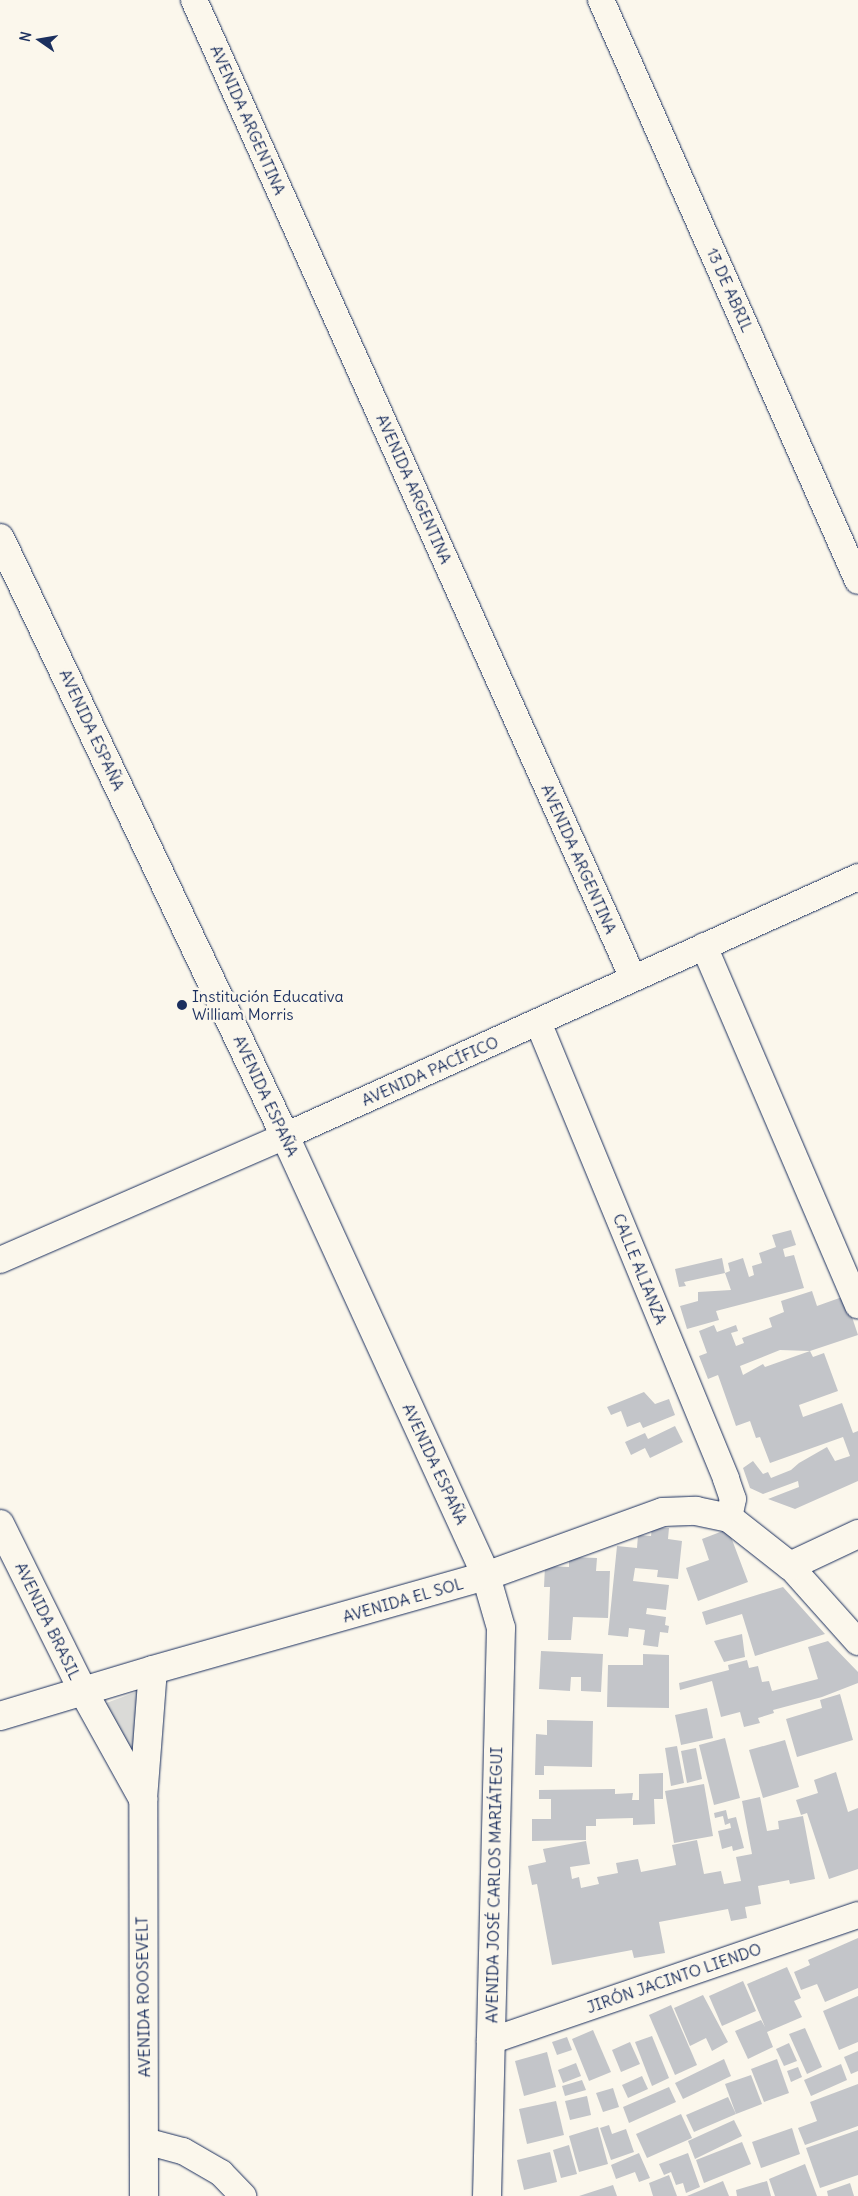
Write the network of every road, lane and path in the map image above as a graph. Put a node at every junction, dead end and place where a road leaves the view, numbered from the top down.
1 (194, 0) edge
2 (601, 0) edge
3 (0, 538) edge
4 (858, 581) edge
5 (858, 877) edge
6 (704, 946) junction
7 (633, 978) junction
8 (538, 1022) junction
9 (285, 1136) junction
10 (0, 1260) edge
11 (858, 1305) edge
12 (729, 1518) junction
13 (0, 1524) edge
14 (858, 1534) edge
15 (790, 1566) junction
16 (486, 1576) junction
17 (858, 1642) edge
18 (153, 1670) junction
19 (83, 1691) junction
20 (0, 1716) edge
21 (142, 1799) junction
22 (858, 1915) edge
23 (490, 2041) junction
24 (145, 2141) junction
25 (144, 2196) edge
26 (243, 2196) edge
27 (487, 2196) edge

1 - 7 street, AVENIDA ARGENTINA
2 - 4 street, 13 DE ABRIL
3 - 9 street, AVENIDA ESPAÑA
5 - 6 street, AVENIDA PACÍFICO
6 - 7 street, AVENIDA PACÍFICO
6 - 11 street
7 - 8 street, AVENIDA PACÍFICO
8 - 9 street, AVENIDA PACÍFICO
8 - 12 street, CALLE ALIANZA
9 - 10 street, AVENIDA PACÍFICO
9 - 16 street, AVENIDA ESPAÑA
12 - 15 street, AVENIDA EL SOL
12 - 16 street, AVENIDA EL SOL
13 - 19 street, AVENIDA BRASIL
14 - 15 street
15 - 17 street
16 - 18 street, AVENIDA EL SOL
16 - 23 street, AVENIDA JOSÉ CARLOS MARIÁTEGUI
18 - 19 street, AVENIDA EL SOL
18 - 21 street, AVENIDA ROOSEVELT
19 - 20 street, AVENIDA EL SOL
19 - 21 street, AVENIDA ROOSEVELT
21 - 24 street, AVENIDA ROOSEVELT
22 - 23 street, JIRÓN JACINTO LIENDO
23 - 27 street, AVENIDA JOSÉ CARLOS MARIÁTEGUI
24 - 25 street, AVENIDA ROOSEVELT
24 - 26 street

